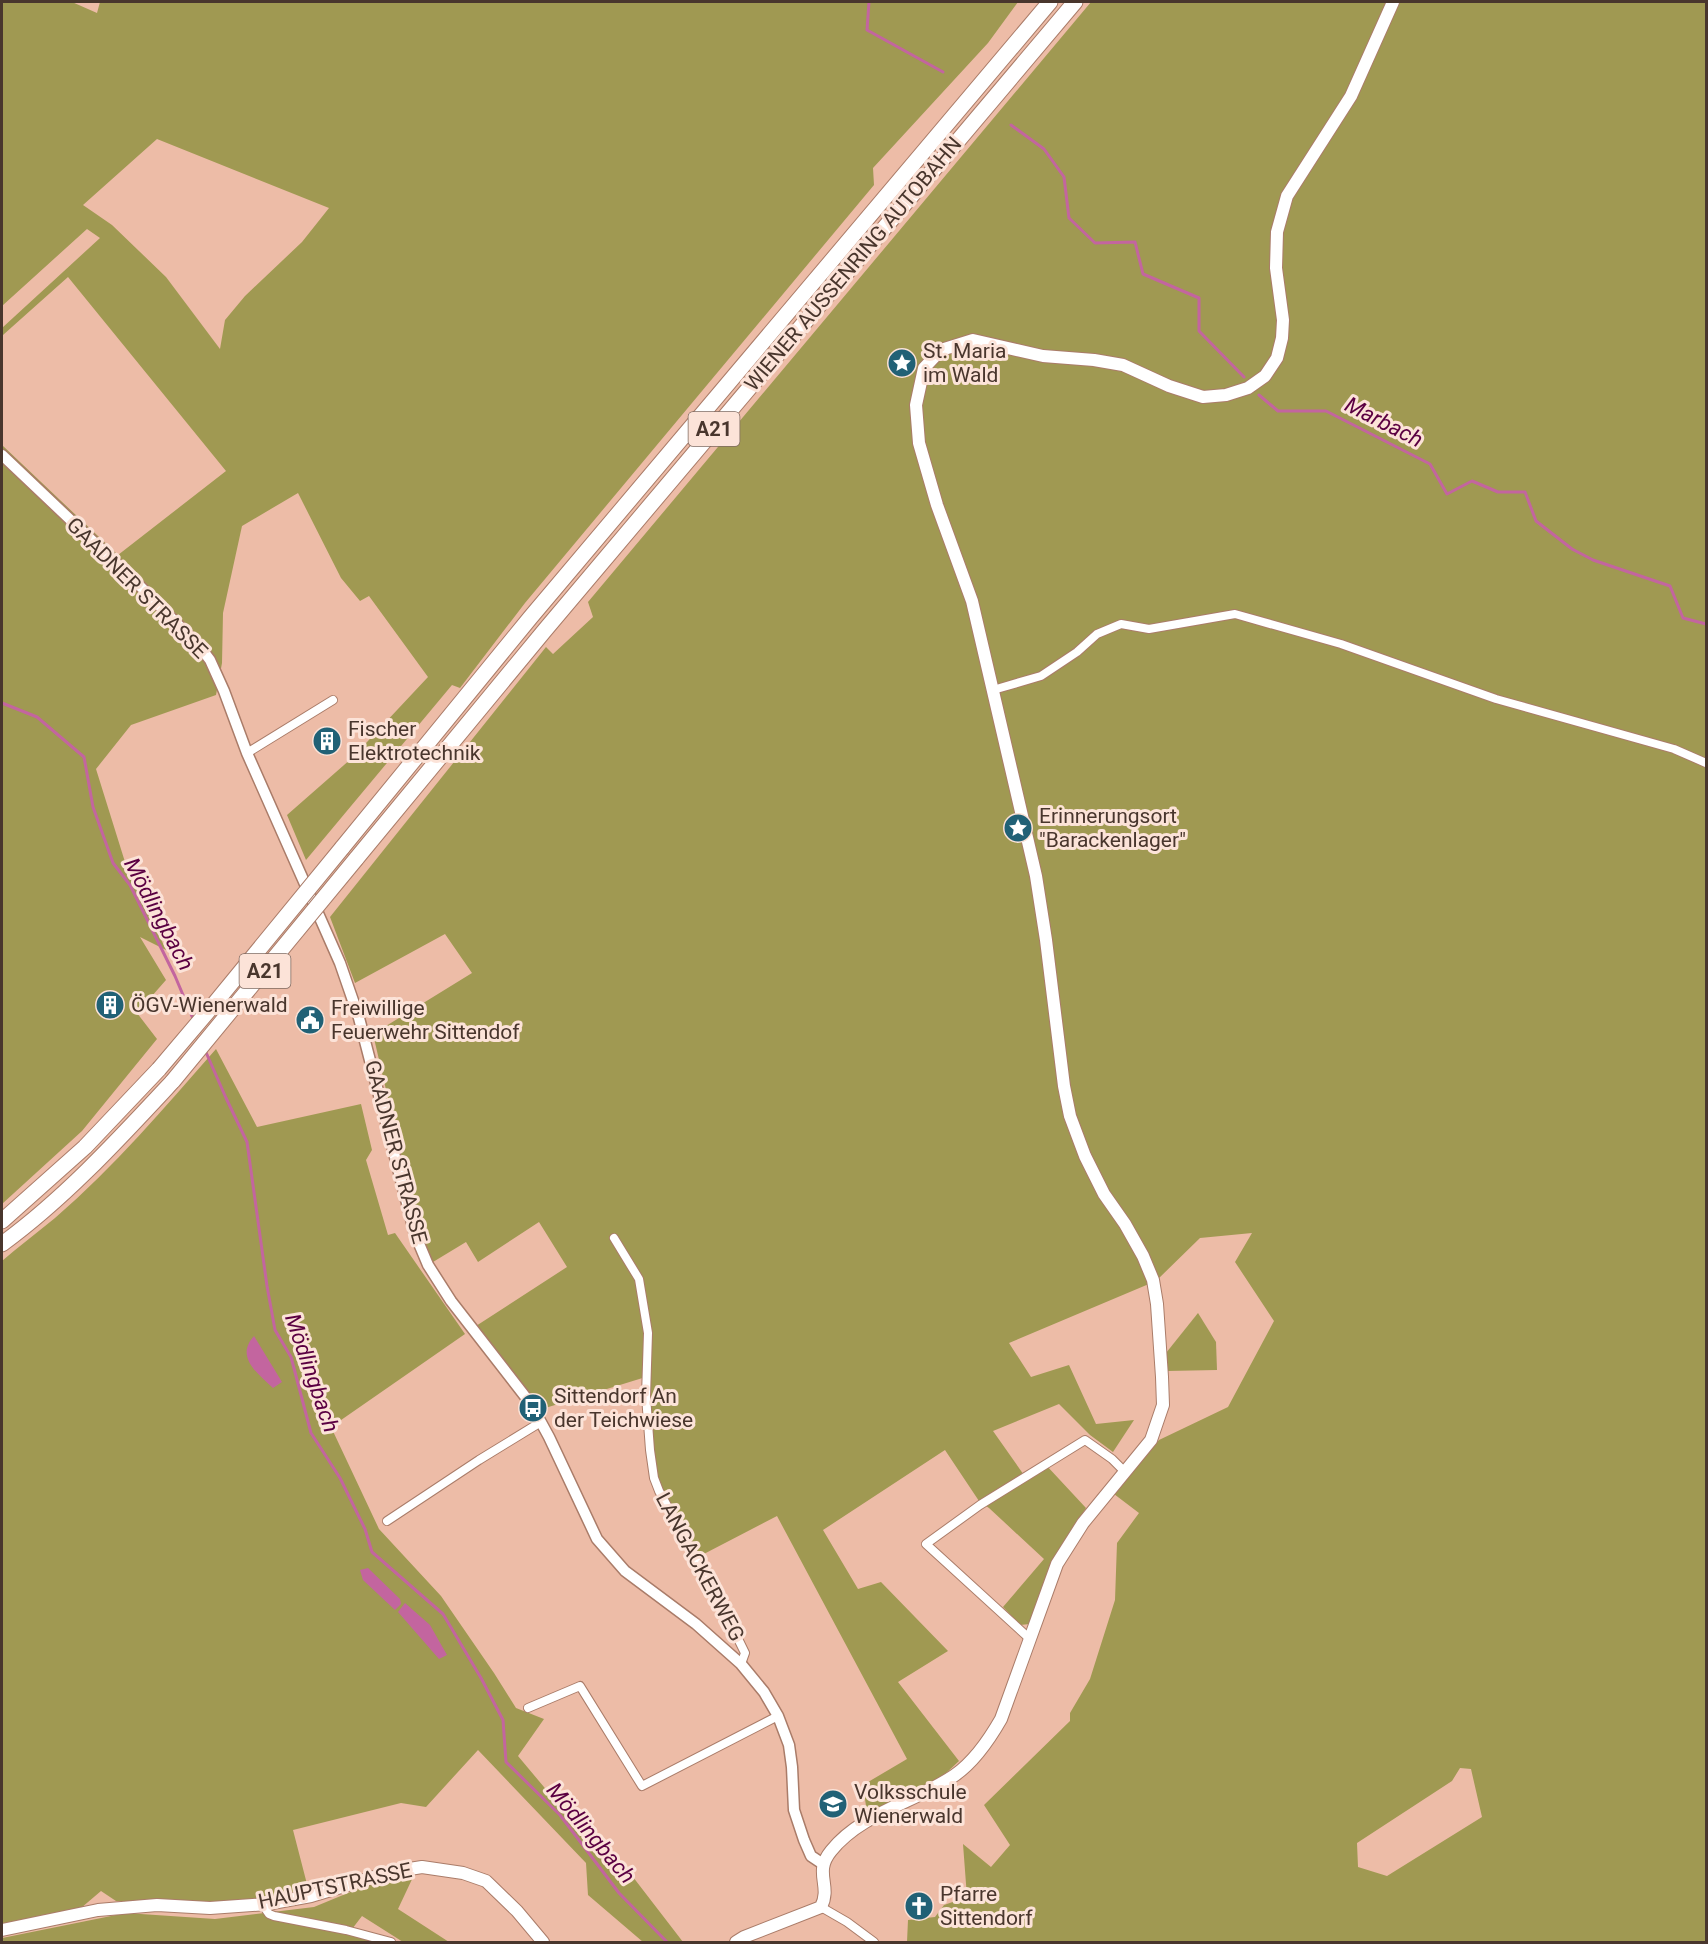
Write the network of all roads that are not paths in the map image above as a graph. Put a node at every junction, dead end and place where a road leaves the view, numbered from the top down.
1 (1050, 2) edge
2 (1075, 2) edge
3 (1393, 2) edge
4 (2, 455) edge
5 (993, 690) junction
6 (333, 700) dead end
7 (247, 753) junction
8 (1707, 763) edge
9 (2, 1221) edge
10 (614, 1238) dead end
11 (2, 1244) edge
12 (541, 1422) junction
13 (1125, 1472) junction
14 (387, 1521) dead end
15 (1030, 1639) junction
16 (743, 1658) junction
17 (528, 1708) dead end
18 (778, 1716) junction
19 (823, 1864) junction
20 (262, 1904) junction
21 (821, 1907) junction
22 (2, 1930) edge
23 (391, 1942) edge
24 (543, 1942) edge
25 (736, 1942) edge
26 (874, 1942) edge

1 - 9 highway, WIENER AUSSENRING AUTOBAHN / A21, bridge
2 - 11 highway, WIENER AUSSENRING AUTOBAHN / A21, bridge
3 - 5 main road
4 - 7 street, GAADNER STRASSE
5 - 8 street
5 - 13 main road
6 - 7 street
7 - 12 street, GAADNER STRASSE
10 - 16 street, LANGACKERWEG
12 - 14 street
12 - 16 street, GAADNER STRASSE
13 - 15 main road
13 - 15 street
15 - 19 main road
16 - 18 street, GAADNER STRASSE
17 - 18 street
18 - 19 street, GAADNER STRASSE
19 - 21 main road
20 - 22 main road, HAUPTSTRASSE
20 - 23 street
20 - 24 main road, HAUPTSTRASSE
21 - 25 main road
21 - 26 street

